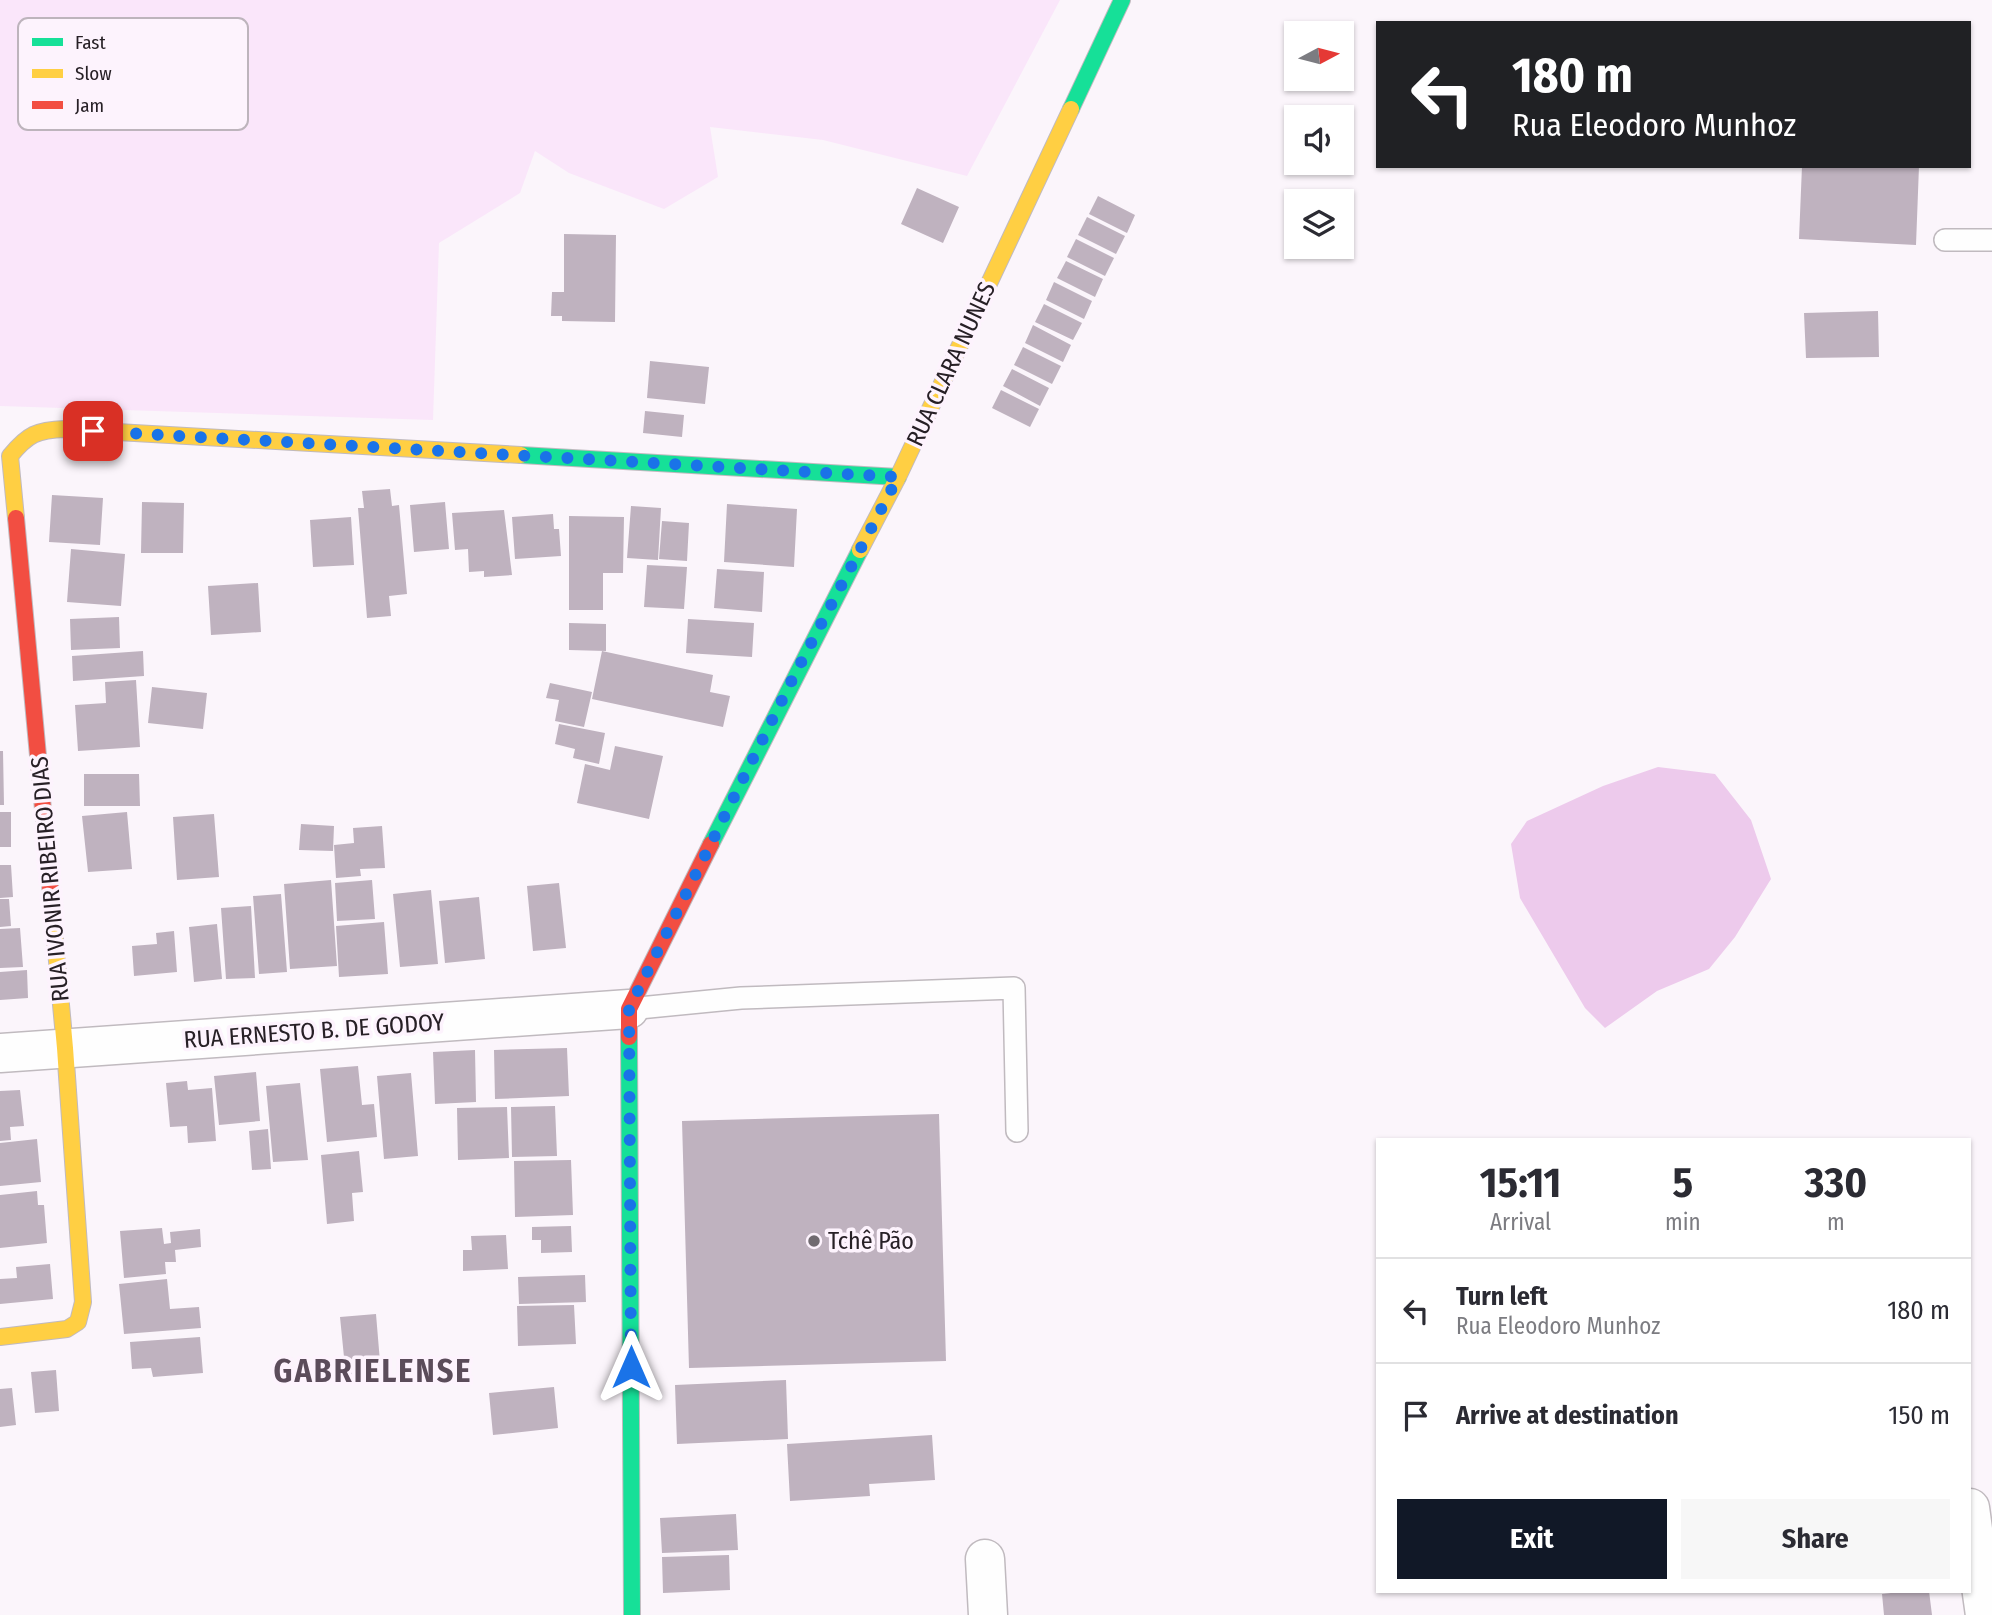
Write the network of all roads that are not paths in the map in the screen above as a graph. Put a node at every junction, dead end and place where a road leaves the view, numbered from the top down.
1 (1122, 0) edge
2 (1945, 240) dead end
3 (1992, 240) edge
4 (898, 477) junction
5 (629, 1009) junction
6 (65, 1048) junction
7 (0, 1053) edge
8 (1017, 1131) dead end
9 (0, 1337) edge
10 (1971, 1521) edge
11 (985, 1559) dead end
12 (632, 1615) edge
13 (988, 1615) edge
14 (1985, 1615) edge

1 - 4 street, RUA CLARA NUNES
2 - 3 lane
4 - 5 street, RUA CLARA NUNES
4 - 6 street, RUA IVONIR RIBEIRO DIAS
5 - 6 street, RUA ERNESTO B. DE GODOY
5 - 8 lane
5 - 12 street, RUA CLARA NUNES
6 - 7 street, RUA ERNESTO B. DE GODOY
6 - 9 street, RUA IVONIR RIBEIRO DIAS
10 - 14 street
11 - 13 street

